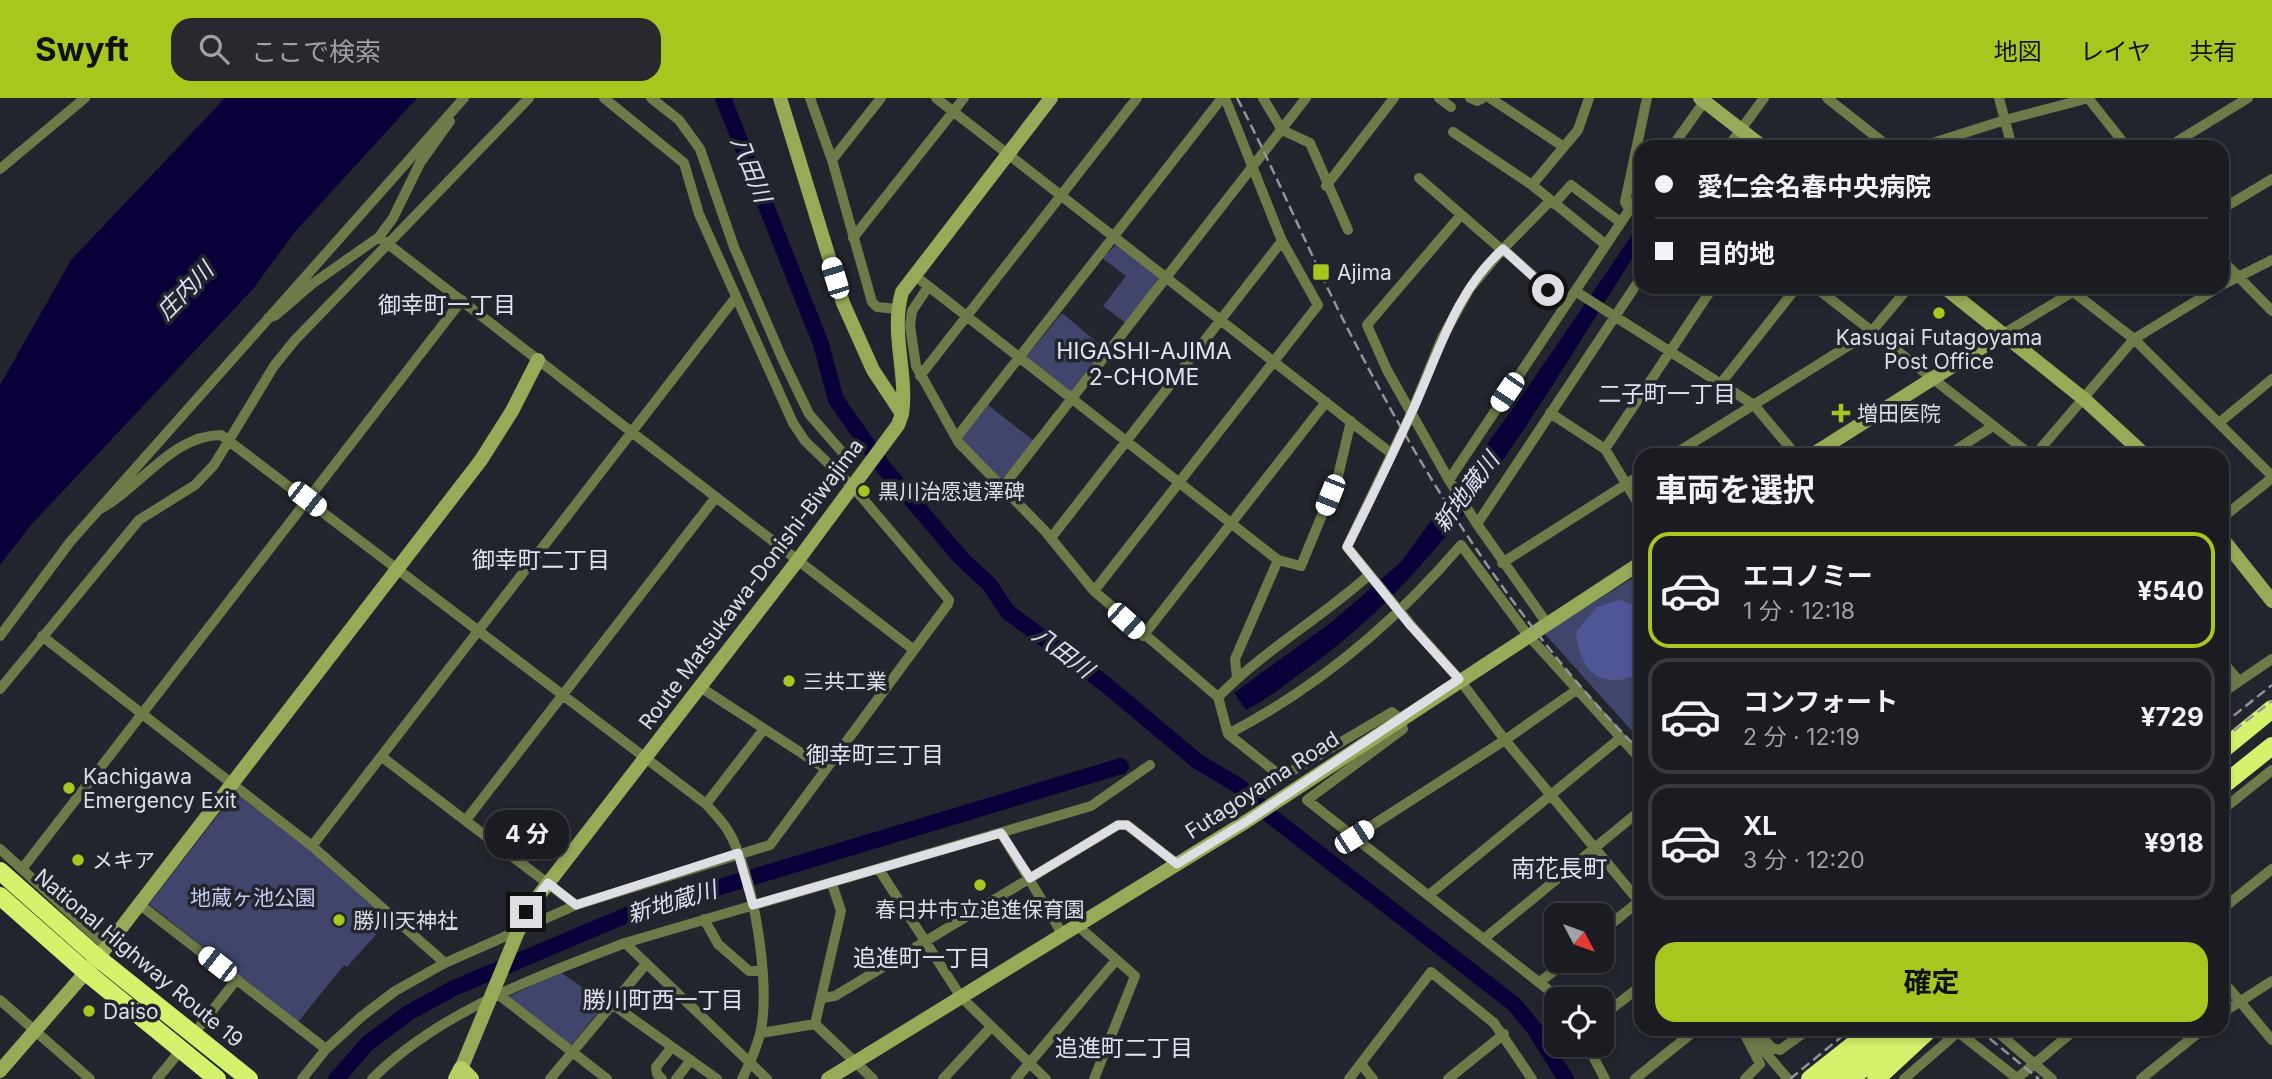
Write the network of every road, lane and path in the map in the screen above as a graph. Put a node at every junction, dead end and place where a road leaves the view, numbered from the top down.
1 (85, 98) edge
2 (464, 98) edge
3 (529, 98) edge
4 (604, 98) edge
5 (652, 98) edge
6 (780, 98) edge
7 (881, 98) edge
8 (936, 98) edge
9 (964, 98) edge
10 (1051, 98) edge
11 (1138, 98) edge
12 (1224, 98) edge
13 (1263, 98) edge
14 (1306, 98) edge
15 (1394, 98) edge
16 (1439, 98) edge
17 (1470, 98) edge
18 (1483, 98) edge
19 (1490, 98) edge
20 (1589, 98) edge
21 (1647, 98) edge
22 (1763, 98) edge
23 (1827, 98) edge
24 (1847, 98) edge
25 (1999, 98) edge
26 (2089, 98) edge
27 (2248, 98) edge
28 (813, 100) edge
29 (1704, 100) edge
30 (1451, 107) dead end
31 (1840, 108) junction
32 (953, 111) junction
33 (448, 115) junction
34 (2005, 120) junction
35 (1738, 128) junction
36 (1282, 130) junction
37 (1453, 132) dead end
38 (1638, 140) edge
39 (1677, 140) edge
40 (1732, 140) edge
41 (1754, 140) edge
42 (1880, 140) edge
43 (1942, 140) edge
44 (2010, 140) edge
45 (2122, 140) edge
46 (2179, 140) edge
47 (1564, 147) junction
48 (1009, 154) junction
49 (1634, 159) edge
50 (832, 160) junction
51 (0, 169) edge
52 (1251, 170) junction
53 (1419, 178) dead end
54 (2272, 178) edge
55 (1532, 185) junction
56 (1326, 186) junction
57 (1063, 196) junction
58 (1634, 202) edge
59 (1552, 203) junction
60 (2229, 205) edge
61 (1629, 209) junction
62 (1461, 215) junction
63 (1620, 222) junction
64 (1348, 230) dead end
65 (1115, 237) junction
66 (853, 238) junction
67 (383, 240) junction
68 (1282, 242) junction
69 (1606, 245) junction
70 (1502, 250) junction
71 (2272, 260) edge
72 (2229, 267) edge
73 (914, 275) junction
74 (2237, 276) junction
75 (1167, 278) junction
76 (2229, 281) edge
77 (1634, 286) edge
78 (928, 287) junction
79 (1577, 292) junction
80 (1708, 294) edge
81 (1791, 294) edge
82 (1824, 294) edge
83 (1903, 294) edge
84 (1953, 294) edge
85 (2064, 294) edge
86 (2080, 294) edge
87 (2208, 294) edge
88 (736, 298) junction
89 (462, 300) junction
90 (1565, 304) junction
91 (897, 309) junction
92 (2272, 311) edge
93 (1613, 314) junction
94 (268, 318) junction
95 (967, 318) junction
96 (1221, 320) junction
97 (1872, 331) junction
98 (2003, 334) junction
99 (2134, 339) junction
100 (1669, 350) junction
101 (1019, 358) junction
102 (538, 360) junction
103 (1275, 361) junction
104 (919, 376) junction
105 (1933, 379) junction
106 (2272, 379) edge
107 (1721, 383) junction
108 (1072, 398) junction
109 (2084, 399) junction
110 (1326, 402) junction
111 (1754, 405) junction
112 (1550, 413) junction
113 (1411, 414) junction
114 (900, 420) junction
115 (1351, 421) junction
116 (2220, 422) junction
117 (1993, 426) junction
118 (633, 432) junction
119 (956, 438) junction
120 (231, 441) junction
121 (1128, 443) junction
122 (1684, 448) edge
123 (1790, 448) edge
124 (1823, 448) edge
125 (1959, 448) edge
126 (2023, 448) edge
127 (2039, 448) edge
128 (2137, 448) edge
129 (1605, 449) junction
130 (842, 453) dead end
131 (1392, 454) junction
132 (2271, 474) edge
133 (1634, 479) edge
134 (1449, 480) junction
135 (856, 483) junction
136 (1180, 483) junction
137 (1626, 484) junction
138 (1002, 488) junction
139 (716, 497) junction
140 (1634, 497) edge
141 (307, 499) junction
142 (100, 509) junction
143 (2229, 512) edge
144 (1232, 524) junction
145 (1477, 524) junction
146 (1051, 538) junction
147 (2229, 547) edge
148 (798, 560) junction
149 (1278, 560) junction
150 (1502, 563) junction
151 (1634, 567) edge
152 (398, 569) junction
153 (1371, 577) junction
154 (1094, 591) junction
155 (2272, 601) edge
156 (1399, 609) junction
157 (1546, 622) junction
158 (479, 631) junction
159 (1527, 634) junction
160 (0, 636) edge
161 (42, 636) junction
162 (1143, 636) junction
163 (914, 650) junction
164 (2272, 659) edge
165 (2229, 669) edge
166 (1237, 678) junction
167 (1459, 679) junction
168 (2238, 680) junction
169 (700, 687) junction
170 (2229, 687) edge
171 (0, 689) edge
172 (1575, 691) junction
173 (562, 695) junction
174 (1218, 697) junction
175 (2272, 709) edge
176 (141, 714) junction
177 (2272, 719) edge
178 (1401, 720) junction
179 (764, 729) junction
180 (1228, 734) junction
181 (2272, 734) edge
182 (1619, 739) junction
183 (1505, 740) junction
184 (2229, 744) edge
185 (2272, 746) edge
186 (1634, 753) edge
187 (2229, 753) edge
188 (382, 757) junction
189 (644, 758) junction
190 (1150, 765) dead end
191 (826, 769) junction
192 (2229, 769) edge
193 (2272, 770) edge
194 (2229, 780) edge
195 (232, 784) junction
196 (1551, 796) junction
197 (706, 804) junction
198 (2229, 804) edge
199 (1634, 816) edge
200 (466, 820) junction
201 (1001, 833) junction
202 (1354, 837) junction
203 (312, 846) junction
204 (0, 849) edge
205 (1594, 849) junction
206 (738, 853) junction
207 (1177, 864) junction
208 (22, 869) junction
209 (2272, 869) edge
210 (0, 871) edge
211 (880, 871) junction
212 (1030, 878) junction
213 (548, 883) junction
214 (832, 884) junction
215 (1634, 894) edge
216 (0, 895) edge
217 (1429, 895) junction
218 (2229, 903) edge
219 (139, 904) junction
220 (576, 905) junction
221 (753, 905) junction
222 (1634, 907) edge
223 (704, 919) junction
224 (1614, 922) edge
225 (1079, 926) junction
226 (516, 934) junction
227 (1063, 935) junction
228 (1485, 938) junction
229 (926, 941) junction
230 (625, 943) junction
231 (102, 952) junction
232 (1116, 960) junction
233 (445, 963) junction
234 (646, 964) junction
235 (762, 971) junction
236 (86, 972) junction
237 (1551, 973) edge
238 (237, 979) junction
239 (2272, 981) edge
240 (1540, 982) junction
241 (1546, 987) edge
242 (2229, 988) edge
243 (1634, 991) edge
244 (496, 994) junction
245 (961, 997) junction
246 (822, 998) junction
247 (0, 1000) edge
248 (2239, 1000) junction
249 (612, 1004) junction
250 (1614, 1007) edge
251 (2229, 1008) edge
252 (816, 1024) junction
253 (991, 1027) junction
254 (35, 1031) junction
255 (761, 1033) junction
256 (1504, 1034) junction
257 (193, 1035) junction
258 (1688, 1036) edge
259 (1747, 1036) edge
260 (1750, 1036) edge
261 (1761, 1036) edge
262 (1799, 1036) edge
263 (1864, 1036) edge
264 (1872, 1036) edge
265 (1883, 1036) edge
266 (1903, 1036) edge
267 (1922, 1036) edge
268 (1923, 1036) edge
269 (1925, 1036) edge
270 (1928, 1036) edge
271 (1946, 1036) edge
272 (1965, 1036) edge
273 (2002, 1036) edge
274 (2068, 1036) edge
275 (2194, 1036) edge
276 (2272, 1040) edge
277 (672, 1047) junction
278 (326, 1049) junction
279 (181, 1050) junction
280 (572, 1051) junction
281 (1593, 1057) edge
282 (1926, 1059) junction
283 (691, 1060) junction
284 (855, 1061) junction
285 (750, 1063) junction
286 (1029, 1064) junction
287 (1361, 1064) junction
288 (2034, 1064) junction
289 (0, 1071) edge
290 (463, 1076) edge
291 (1891, 1076) edge
292 (1908, 1076) edge
293 (87, 1078) edge
294 (157, 1079) edge
295 (217, 1079) edge
296 (249, 1079) edge
297 (302, 1079) edge
298 (372, 1079) edge
299 (550, 1079) edge
300 (607, 1079) edge
301 (662, 1079) edge
302 (676, 1079) edge
303 (717, 1079) edge
304 (742, 1079) edge
305 (766, 1079) edge
306 (828, 1079) edge
307 (873, 1079) edge
308 (943, 1079) edge
309 (1016, 1079) edge
310 (1046, 1079) edge
311 (1095, 1079) edge
312 (1349, 1079) edge
313 (1373, 1079) edge
314 (1448, 1079) edge
315 (1531, 1079) edge
316 (1605, 1079) edge
317 (1635, 1079) edge
318 (1745, 1079) edge
319 (1788, 1079) edge
320 (1810, 1079) edge
321 (1820, 1079) edge
322 (1830, 1079) edge
323 (1850, 1079) edge
324 (1864, 1079) edge
325 (1876, 1079) edge
326 (2017, 1079) edge
327 (2052, 1079) edge
328 (2141, 1079) edge

1 - 51 street
2 - 33 street
3 - 67 street
4 - 88 street
5 - 130 street
6 - 114 street
7 - 50 street
8 - 32 street
9 - 32 street
10 - 48 street
11 - 57 street
12 - 52 street
12 - 65 street
13 - 36 street
14 - 36 street
15 - 56 street
16 - 30 street
17 - 18 street
19 - 47 street
20 - 47 street
21 - 38 street
22 - 35 street
23 - 31 street
24 - 31 street
25 - 34 street
26 - 34 street
26 - 45 street
27 - 46 street
28 - 50 street
29 - 35 street
29 - 39 street
31 - 42 street
32 - 48 street
32 - 66 street
33 - 67 street
33 - 94 street
34 - 43 street
34 - 44 street
35 - 40 street
35 - 41 street
36 - 52 street
36 - 56 street
37 - 55 street
47 - 55 street
48 - 57 street
48 - 73 street
49 - 61 street
50 - 66 street
52 - 68 street
52 - 75 street
53 - 62 street
54 - 60 street
55 - 59 street
56 - 64 street
57 - 65 street
57 - 95 street
58 - 61 street
59 - 63 street
59 - 69 street
59 - 70 street
61 - 63 street
62 - 70 street
62 - 113 street
63 - 69 street
65 - 75 street
65 - 101 street
66 - 91 street
67 - 89 street
67 - 94 street
67 - 120 street
68 - 96 street
68 - 103 street
69 - 79 street
70 - 90 street
70 - 113 street
71 - 74 street
72 - 74 street
73 - 78 street
73 - 91 street
74 - 76 street
74 - 92 street
75 - 96 street
75 - 108 street
77 - 93 street
78 - 95 street
78 - 104 street
79 - 90 street
79 - 93 street
80 - 100 street
81 - 107 street
82 - 97 street
83 - 97 street
84 - 98 street
85 - 98 street
86 - 99 street
87 - 99 street
88 - 118 street
88 - 135 street
89 - 102 street
89 - 141 street
90 - 134 street
91 - 114 street
93 - 100 street
93 - 112 street
94 - 142 street
95 - 101 street
95 - 104 street
96 - 103 street
96 - 121 street
97 - 105 street
97 - 111 street
98 - 105 street
98 - 109 street
99 - 109 street
99 - 116 street
100 - 107 street
100 - 129 street
101 - 108 street
101 - 119 street
102 - 118 street
102 - 152 street
103 - 110 street
103 - 136 street
104 - 119 street
105 - 117 street
105 - 124 street
106 - 116 street
107 - 111 street
108 - 121 street
108 - 138 street
109 - 127 street
109 - 128 street
110 - 115 street
110 - 144 street
111 - 122 street
111 - 123 street
112 - 129 street
112 - 145 street
113 - 131 street
113 - 134 street
114 - 135 street, Route Matsukawa-Donishi-Biwajima
115 - 131 street
115 - 149 street
116 - 132 street
117 - 125 street
117 - 126 street
118 - 139 street
118 - 158 street
119 - 138 street
120 - 141 street
120 - 142 street
120 - 161 street
121 - 136 street
121 - 146 street
129 - 137 street
131 - 153 street
132 - 143 street
133 - 137 street
134 - 145 street
135 - 148 street, Route Matsukawa-Donishi-Biwajima
135 - 163 street
136 - 144 street
136 - 154 street
137 - 140 street
137 - 150 street
138 - 146 street
139 - 148 street
139 - 173 street
141 - 152 street
141 - 176 street
142 - 160 street
144 - 149 street
144 - 162 street
145 - 150 street
146 - 154 street
147 - 155 street
148 - 163 street
148 - 169 street, Route Matsukawa-Donishi-Biwajima
149 - 166 street
150 - 157 street
151 - 157 street, Futagoyama Road
152 - 158 street
152 - 195 street
153 - 156 street
153 - 166 street
154 - 162 street
156 - 159 street
156 - 167 street
156 - 180 street
157 - 159 street, Futagoyama Road
158 - 173 street
158 - 188 street
159 - 167 street, Futagoyama Road
159 - 172 street
161 - 171 street
161 - 176 street
162 - 174 street
163 - 191 street
164 - 168 street
165 - 168 street
166 - 174 street
167 - 178 street, Futagoyama Road
167 - 183 street
168 - 170 street
169 - 179 street
169 - 189 street, Route Matsukawa-Donishi-Biwajima
172 - 182 street
172 - 183 street
173 - 189 street
173 - 200 street
174 - 180 street
175 - 184 highway
176 - 195 street
176 - 208 street
177 - 187 highway
178 - 180 street
178 - 202 street
178 - 207 street, Futagoyama Road
179 - 191 street
179 - 197 street
181 - 192 highway
182 - 186 street
182 - 196 street
183 - 196 street
183 - 202 street
185 - 194 highway
188 - 200 street
188 - 203 street
189 - 197 street
189 - 213 street, Route Matsukawa-Donishi-Biwajima
190 - 201 street
191 - 206 street
193 - 198 street
195 - 203 street
195 - 219 street
196 - 205 street
196 - 217 street
197 - 206 street
199 - 205 street
200 - 213 street
201 - 211 street
201 - 212 street
202 - 217 street
203 - 233 street
204 - 208 street
205 - 215 street
205 - 228 street
206 - 220 street
206 - 221 street
207 - 212 street
207 - 225 street, Futagoyama Road
208 - 231 street
209 - 218 street
210 - 231 highway, National Highway Route 19
211 - 214 street
211 - 229 street
212 - 227 street
212 - 229 street
213 - 220 street
213 - 226 street, Route Matsukawa-Donishi-Biwajima
214 - 221 street
214 - 246 street
216 - 236 highway, National Highway Route 19
217 - 228 street
219 - 231 street
219 - 238 street
220 - 226 street
221 - 223 street
221 - 235 street
222 - 224 street
223 - 230 street
223 - 235 street
225 - 227 street, Futagoyama Road
225 - 232 street
226 - 233 street
226 - 244 street, Route Matsukawa-Donishi-Biwajima
227 - 245 street, Futagoyama Road
228 - 240 street
229 - 245 street
229 - 246 street
230 - 234 street
230 - 244 street
231 - 236 street
231 - 257 highway, National Highway Route 19
232 - 286 street
232 - 311 street
233 - 278 street
234 - 249 street
234 - 285 street
235 - 255 street
236 - 254 street
236 - 279 highway, National Highway Route 19
237 - 240 street
238 - 257 street
238 - 278 street
239 - 248 street
240 - 241 street
242 - 248 street
243 - 250 street
244 - 280 street
244 - 290 street, Route Matsukawa-Donishi-Biwajima
244 - 298 street
245 - 253 street
245 - 284 street, Futagoyama Road
246 - 252 street
247 - 254 street
248 - 251 street
248 - 276 street
249 - 277 street
249 - 280 street
252 - 255 street
252 - 284 street
253 - 286 street
253 - 308 street
254 - 289 street
254 - 293 street
255 - 285 street
256 - 287 street
256 - 314 street
256 - 315 street
257 - 296 highway, National Highway Route 19
258 - 317 street
259 - 318 street
260 - 319 street
261 - 262 street
263 - 320 highway
264 - 321 highway
265 - 322 highway
266 - 323 highway
267 - 324 highway
268 - 325 highway
269 - 291 street
270 - 282 street
271 - 282 street
272 - 326 street
273 - 288 street
274 - 288 street
275 - 328 street
277 - 283 street
277 - 301 street
278 - 297 street
279 - 294 street
279 - 295 highway, National Highway Route 19
280 - 299 street
280 - 300 street
281 - 316 street
282 - 292 street
283 - 302 street
283 - 303 street
284 - 306 street, Futagoyama Road
284 - 307 street
285 - 304 street
285 - 305 street
286 - 309 street
286 - 310 street
287 - 312 street
287 - 313 street
288 - 326 street
288 - 327 street
291 - 292 street

